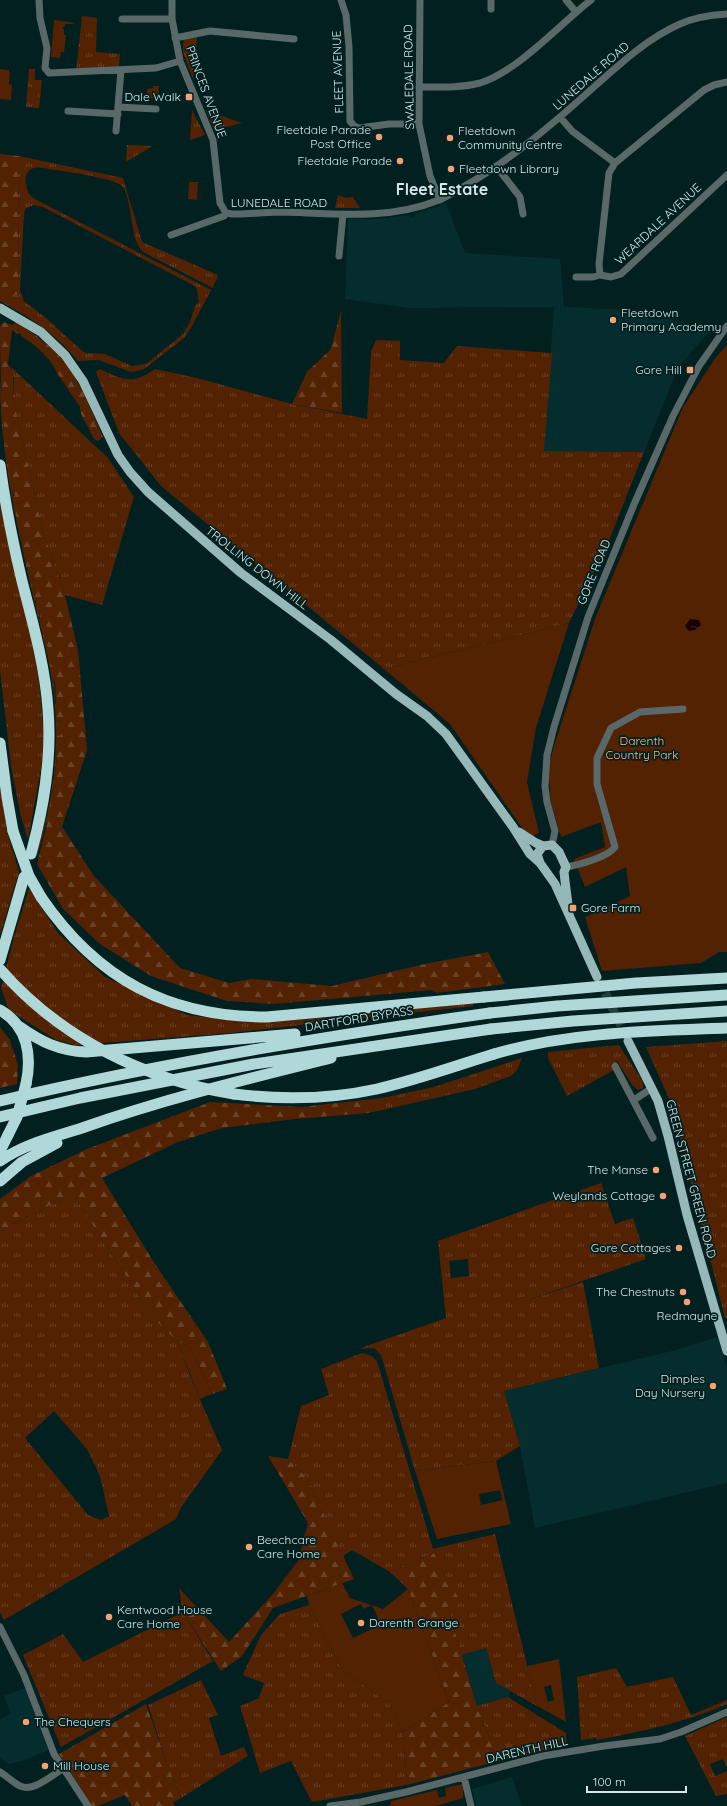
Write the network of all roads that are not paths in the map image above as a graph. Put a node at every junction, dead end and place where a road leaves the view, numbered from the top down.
1 (40, 0) edge
2 (172, 0) edge
3 (342, 0) edge
4 (420, 0) edge
5 (491, 0) edge
6 (566, 0) edge
7 (591, 0) edge
8 (491, 9) dead end
9 (576, 12) junction
10 (727, 14) edge
11 (122, 19) dead end
12 (172, 19) junction
13 (175, 38) junction
14 (294, 39) dead end
15 (180, 61) junction
16 (121, 70) junction
17 (727, 82) edge
18 (419, 87) junction
19 (156, 109) dead end
20 (68, 111) dead end
21 (118, 111) junction
22 (560, 117) junction
23 (419, 124) junction
24 (116, 131) dead end
25 (615, 163) junction
26 (496, 166) junction
27 (727, 175) edge
28 (440, 200) junction
29 (226, 213) junction
30 (343, 214) junction
31 (523, 214) dead end
32 (171, 235) dead end
33 (339, 256) dead end
34 (600, 275) junction
35 (576, 277) dead end
36 (4, 310) edge
37 (727, 326) edge
38 (0, 465) edge
39 (683, 709) dead end
40 (0, 743) edge
41 (513, 827) junction
42 (548, 846) junction
43 (31, 854) dead end
44 (540, 863) junction
45 (565, 870) junction
46 (24, 877) dead end
47 (552, 878) junction
48 (570, 913) junction
49 (0, 960) edge
50 (0, 969) edge
51 (597, 977) tunnel mouth
52 (727, 978) edge
53 (727, 995) edge
54 (0, 1009) edge
55 (727, 1011) edge
56 (404, 1025) junction
57 (20, 1027) junction
58 (727, 1028) edge
59 (628, 1040) tunnel mouth
60 (404, 1041) junction
61 (615, 1066) dead end
62 (652, 1088) junction
63 (177, 1097) junction
64 (634, 1100) junction
65 (0, 1101) edge
66 (0, 1117) edge
67 (653, 1138) dead end
68 (0, 1151) edge
69 (0, 1161) edge
70 (0, 1181) edge
71 (727, 1351) edge
72 (0, 1627) edge
73 (727, 1712) edge
74 (63, 1769) junction
75 (0, 1772) edge
76 (464, 1777) junction
77 (88, 1806) edge
78 (330, 1806) edge
79 (471, 1806) edge

1 - 16 street
2 - 12 street, PRINCES AVENUE
3 - 23 street, FLEET AVENUE
4 - 18 street, SWALEDALE ROAD
5 - 8 street
6 - 9 street
7 - 9 street
9 - 18 street
10 - 22 street, LUNEDALE ROAD
11 - 12 street
12 - 13 street, PRINCES AVENUE
13 - 14 street
13 - 15 street, PRINCES AVENUE
15 - 16 street
15 - 29 street, PRINCES AVENUE
16 - 21 street
17 - 25 street
18 - 23 street, SWALEDALE ROAD
19 - 21 street
20 - 21 street
21 - 24 street
22 - 25 street
22 - 26 street, LUNEDALE ROAD
23 - 28 street, SWALEDALE ROAD
25 - 34 street
26 - 28 street, LUNEDALE ROAD
26 - 31 street
27 - 34 street, WEARDALE AVENUE
28 - 30 street, LUNEDALE ROAD
29 - 30 street, LUNEDALE ROAD
29 - 32 street, LUNEDALE ROAD
30 - 33 street, LUNEDALE ROAD
34 - 35 street, WEARDALE AVENUE
36 - 41 main road, TROLLING DOWN HILL
37 - 42 street, GORE ROAD
38 - 43 highway
39 - 45 street
40 - 52 highway, bridge
41 - 42 main road, TROLLING DOWN HILL
41 - 44 main road, TROLLING DOWN HILL
42 - 44 main road
42 - 45 main road
44 - 47 main road, TROLLING DOWN HILL
45 - 47 main road
45 - 48 main road
46 - 49 highway
47 - 48 main road, TROLLING DOWN HILL
48 - 51 main road
50 - 58 highway, bridge
53 - 56 highway, DARTFORD BYPASS, bridge
54 - 57 highway
55 - 60 highway, bridge
56 - 57 highway
56 - 65 highway, DARTFORD BYPASS
57 - 68 highway, bridge
59 - 62 main road, GREEN STREET GREEN ROAD
60 - 63 highway
60 - 66 highway
61 - 64 street
62 - 64 street
62 - 71 main road, GREEN STREET GREEN ROAD
63 - 69 highway
63 - 70 highway
64 - 67 street
72 - 74 street
73 - 76 street, DARENTH HILL
74 - 75 street
74 - 77 street
76 - 78 street, DARENTH HILL
76 - 79 street

